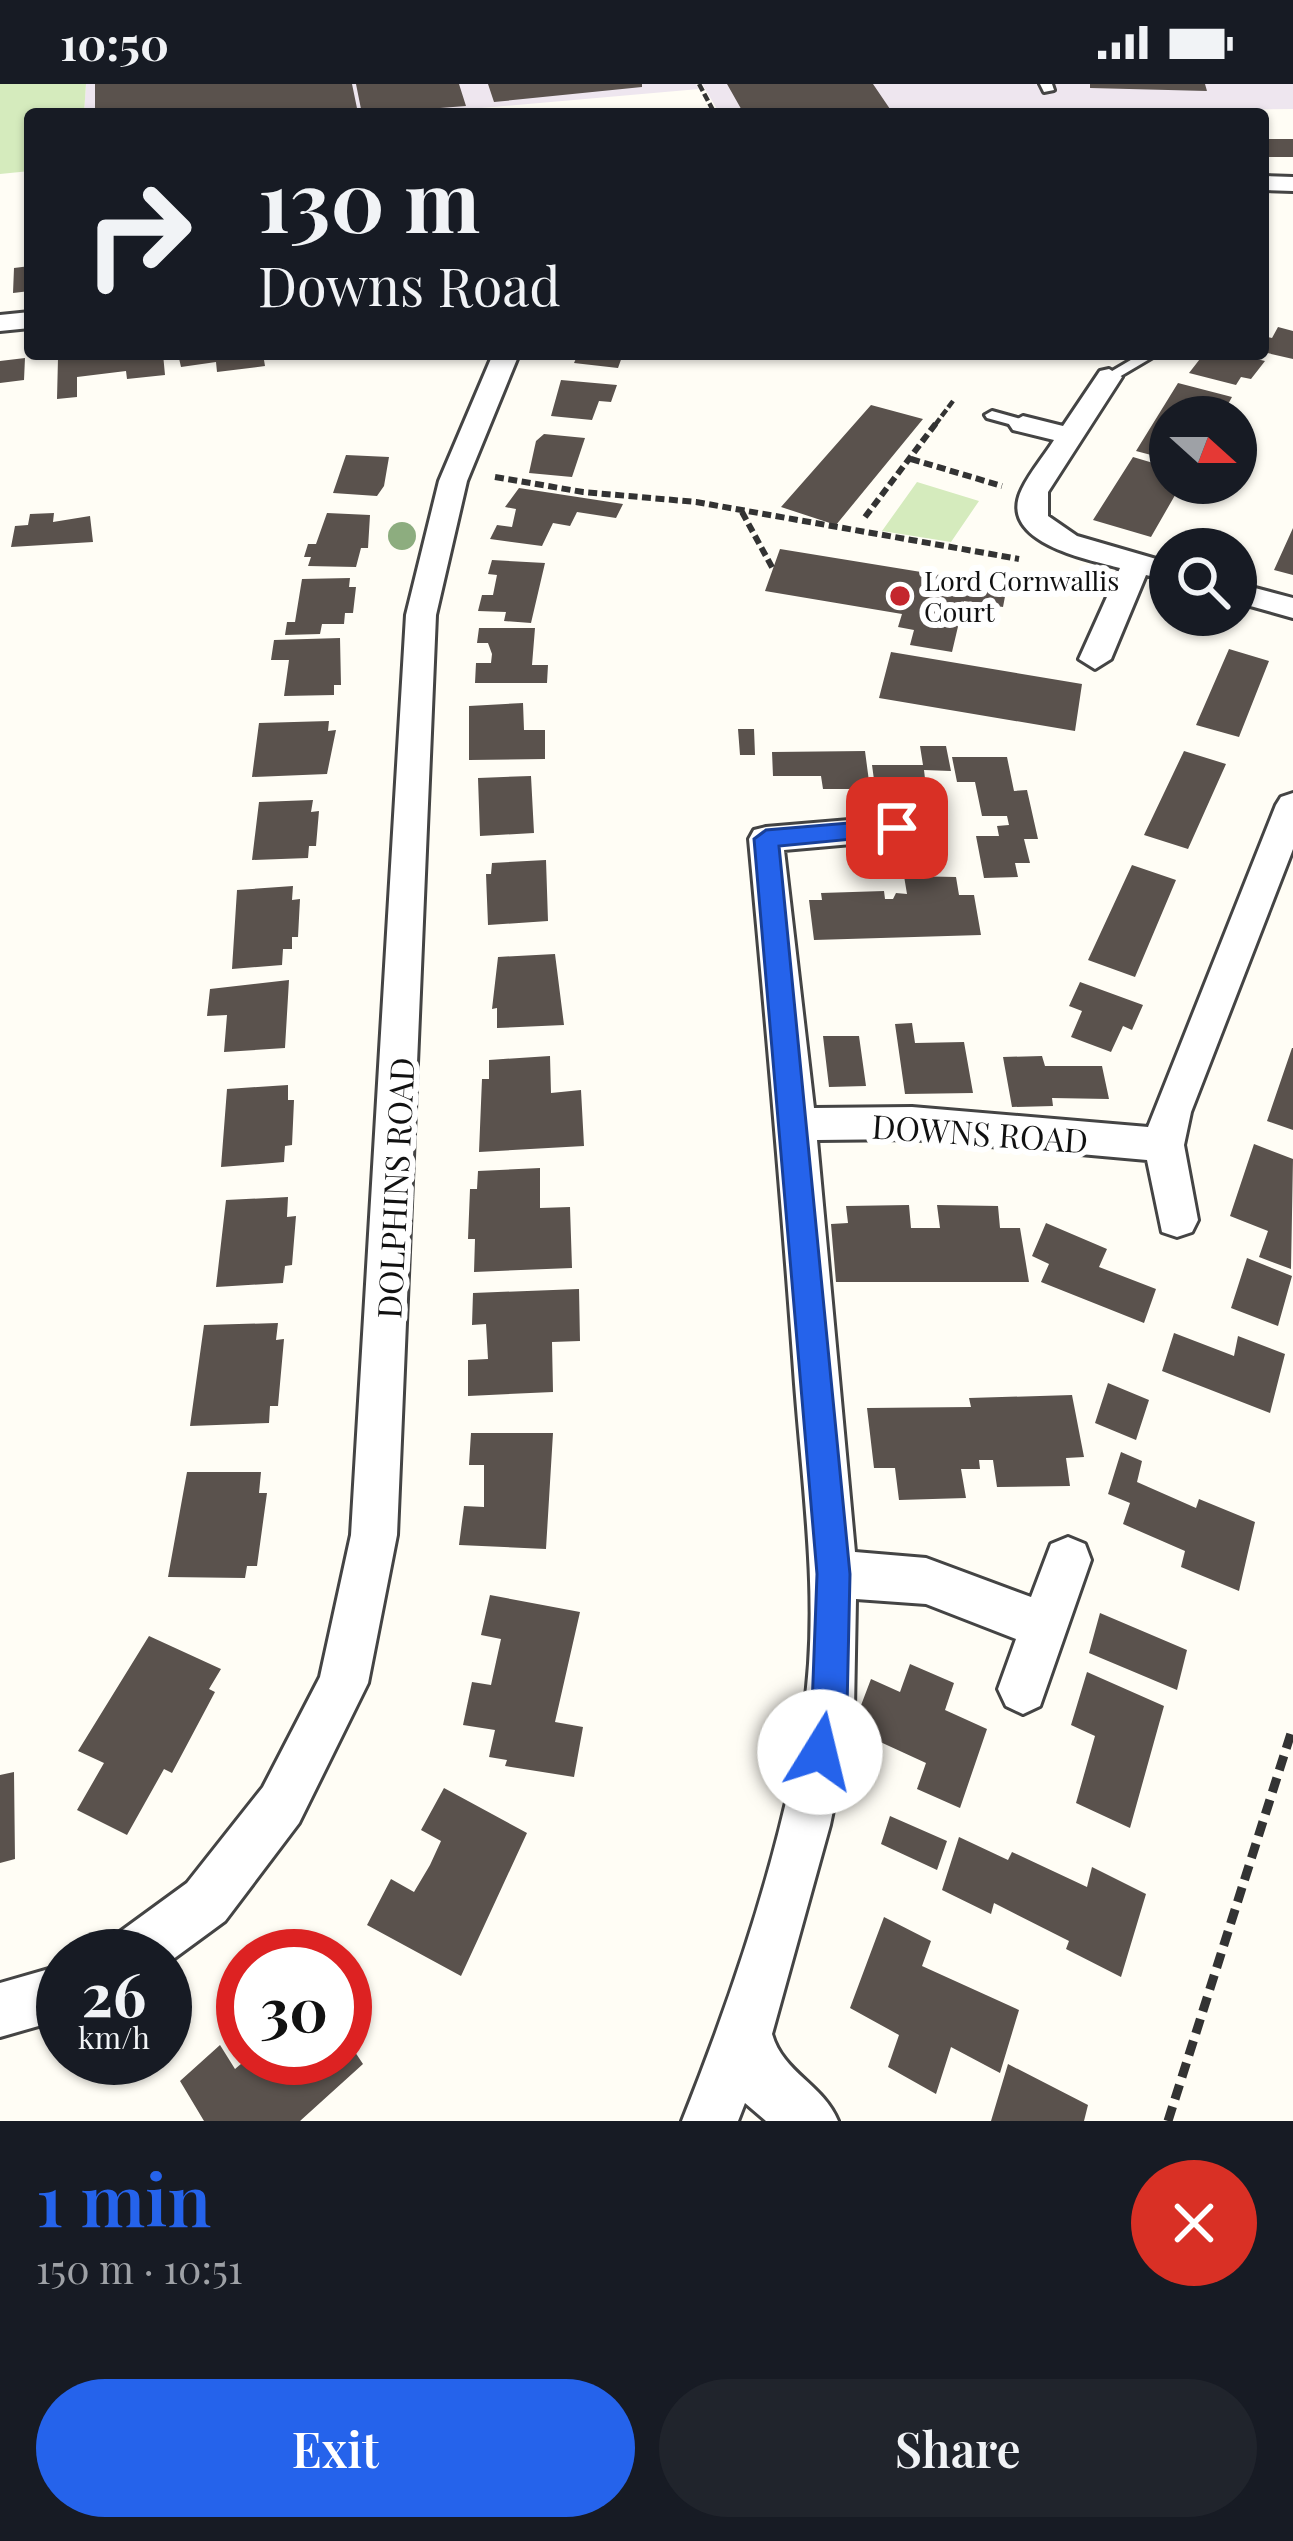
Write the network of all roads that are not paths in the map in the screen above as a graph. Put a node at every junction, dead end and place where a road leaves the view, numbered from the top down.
1 (503, 360) edge
2 (1139, 360) edge
3 (1108, 377) joint
4 (992, 415) dead end
5 (1023, 424) joint
6 (1069, 436) junction
7 (1137, 562) junction
8 (1149, 566) edge
9 (1257, 598) edge
10 (1293, 608) edge
11 (1095, 659) dead end
12 (1293, 805) edge
13 (897, 828) dead end
14 (796, 1124) junction
15 (1164, 1145) junction
16 (1177, 1220) dead end
17 (1068, 1560) dead end
18 (833, 1574) junction
19 (1045, 1626) junction
20 (1023, 1689) dead end
21 (169, 1929) edge
22 (36, 2000) edge
23 (0, 2010) edge
24 (744, 2034) junction
25 (710, 2121) edge
26 (810, 2121) edge

1 - 21 street, DOLPHINS ROAD
2 - 3 lane
3 - 6 street
4 - 5 lane
5 - 6 street
6 - 7 street
7 - 8 street
7 - 11 street
9 - 10 street
12 - 15 street
13 - 14 street
14 - 15 street, DOWNS ROAD
14 - 18 street
15 - 16 street
17 - 19 street
18 - 19 street
18 - 24 street
19 - 20 street
22 - 23 street
24 - 25 street
24 - 26 street

